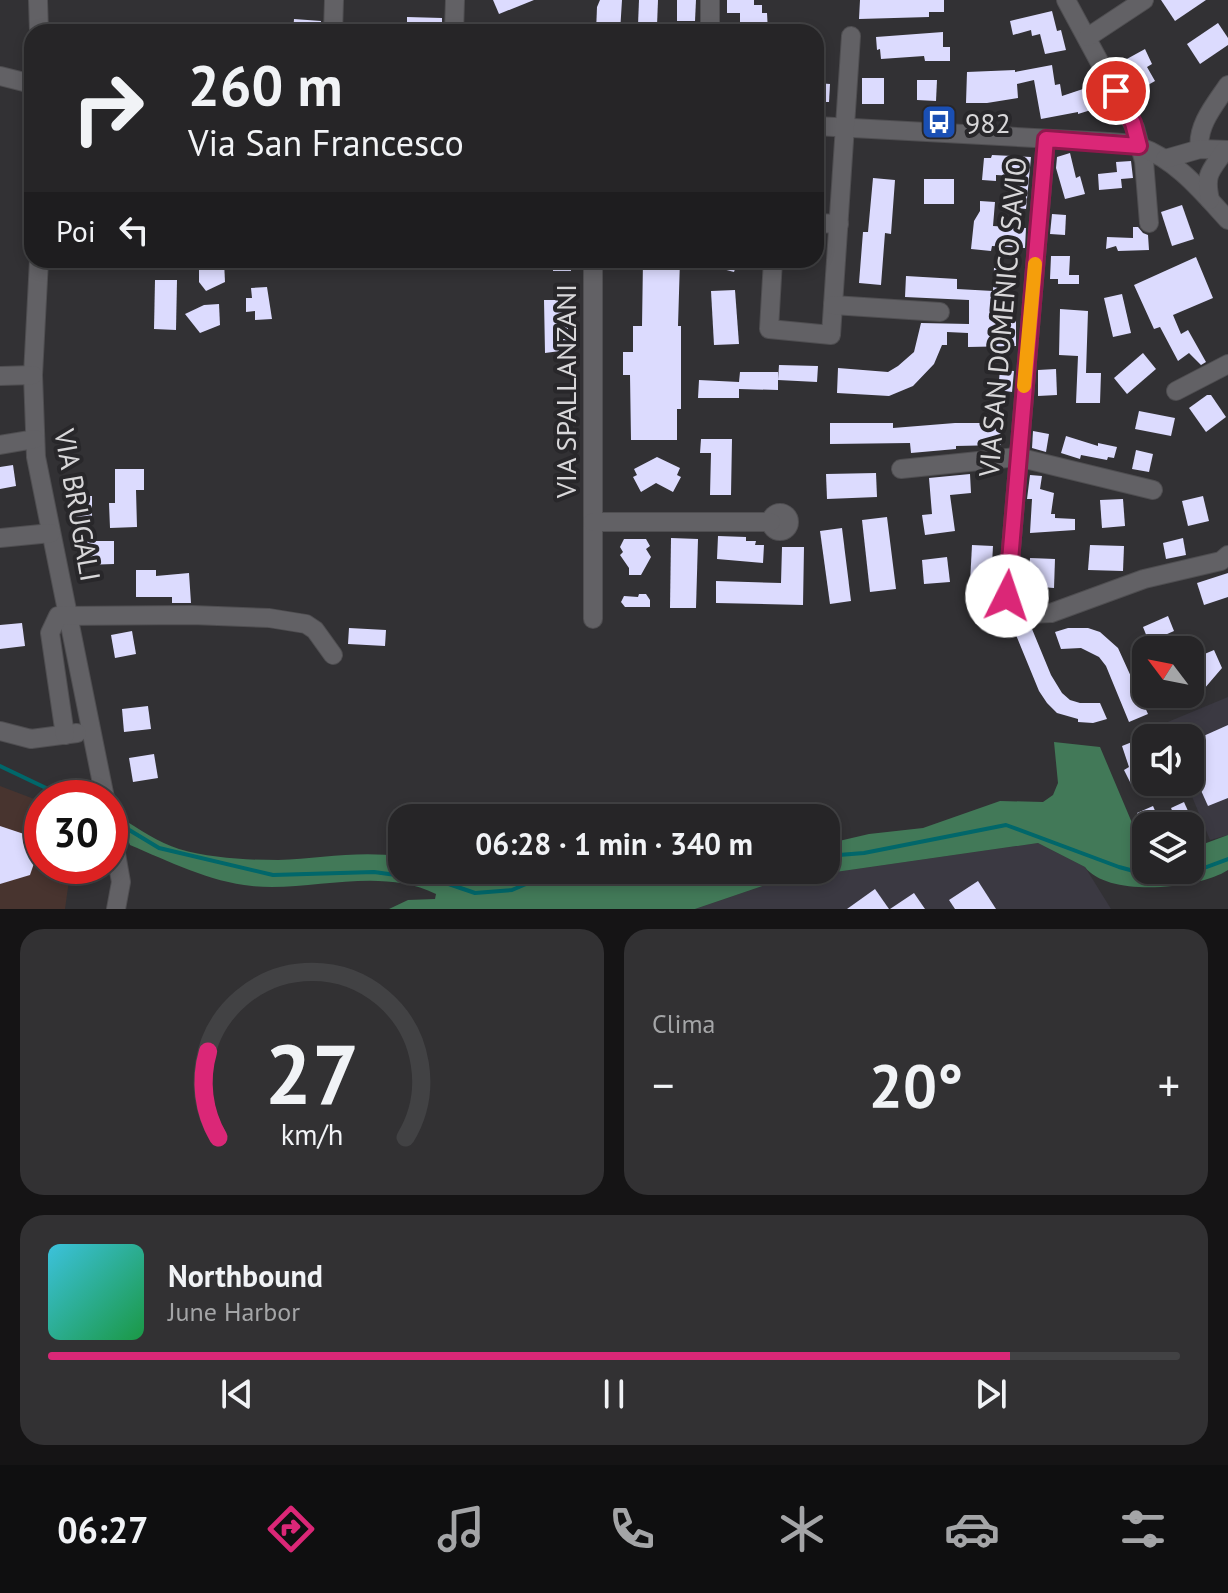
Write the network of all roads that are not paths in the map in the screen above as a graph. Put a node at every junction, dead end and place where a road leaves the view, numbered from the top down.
1 (38, 0) edge
2 (334, 0) edge
3 (455, 0) edge
4 (710, 0) edge
5 (1066, 0) edge
6 (1144, 0) edge
7 (39, 24) edge
8 (333, 24) edge
9 (454, 24) edge
10 (710, 24) edge
11 (851, 36) dead end
12 (1088, 37) junction
13 (0, 76) edge
14 (24, 82) edge
15 (1228, 85) edge
16 (824, 127) edge
17 (844, 128) junction
18 (1046, 139) junction
19 (1139, 146) junction
20 (1200, 149) junction
21 (1226, 150) edge
22 (1165, 159) junction
23 (1210, 200) junction
24 (1228, 220) edge
25 (824, 223) edge
26 (1149, 223) dead end
27 (839, 224) junction
28 (39, 268) edge
29 (593, 268) edge
30 (773, 268) edge
31 (833, 305) junction
32 (940, 312) dead end
33 (1228, 364) edge
34 (33, 375) junction
35 (0, 376) edge
36 (1176, 391) dead end
37 (35, 439) junction
38 (0, 445) edge
39 (1017, 457) junction
40 (901, 469) dead end
41 (1153, 490) dead end
42 (593, 522) junction
43 (771, 522) dead end
44 (51, 533) junction
45 (0, 538) edge
46 (1228, 555) edge
47 (68, 616) junction
48 (593, 619) dead end
49 (333, 655) dead end
50 (92, 730) junction
51 (0, 731) edge
52 (65, 735) junction
53 (102, 780) edge
54 (121, 884) edge
55 (122, 884) edge
56 (116, 909) edge
57 (129, 909) edge

1 - 7 street
2 - 8 street
3 - 9 street
4 - 10 street
5 - 12 street
6 - 12 street
11 - 17 street
12 - 19 street
13 - 14 street
15 - 20 street
16 - 17 street
17 - 18 street
17 - 27 street
18 - 19 street
18 - 39 street, VIA SAN DOMENICO SAVIO
19 - 22 street
19 - 26 street
20 - 21 street
20 - 22 street
21 - 23 street
22 - 23 street
23 - 24 street
25 - 27 street
27 - 31 street
28 - 34 street, VIA BRUGALI
29 - 42 street, VIA SPALLANZANI
30 - 31 street
31 - 32 street
33 - 36 street
34 - 35 street
34 - 37 street, VIA BRUGALI
37 - 38 street
37 - 44 street, VIA BRUGALI
39 - 40 street
39 - 41 street
39 - 46 street, VIA SAN DOMENICO SAVIO
42 - 43 street, VIA SPALLANZANI
42 - 48 street, VIA SPALLANZANI
44 - 45 street
44 - 47 street, VIA BRUGALI
47 - 49 street
47 - 50 street, VIA BRUGALI
47 - 52 street, VIA BRUGALI
50 - 52 street
50 - 53 street, VIA BRUGALI
51 - 52 street
54 - 56 street
55 - 57 street

